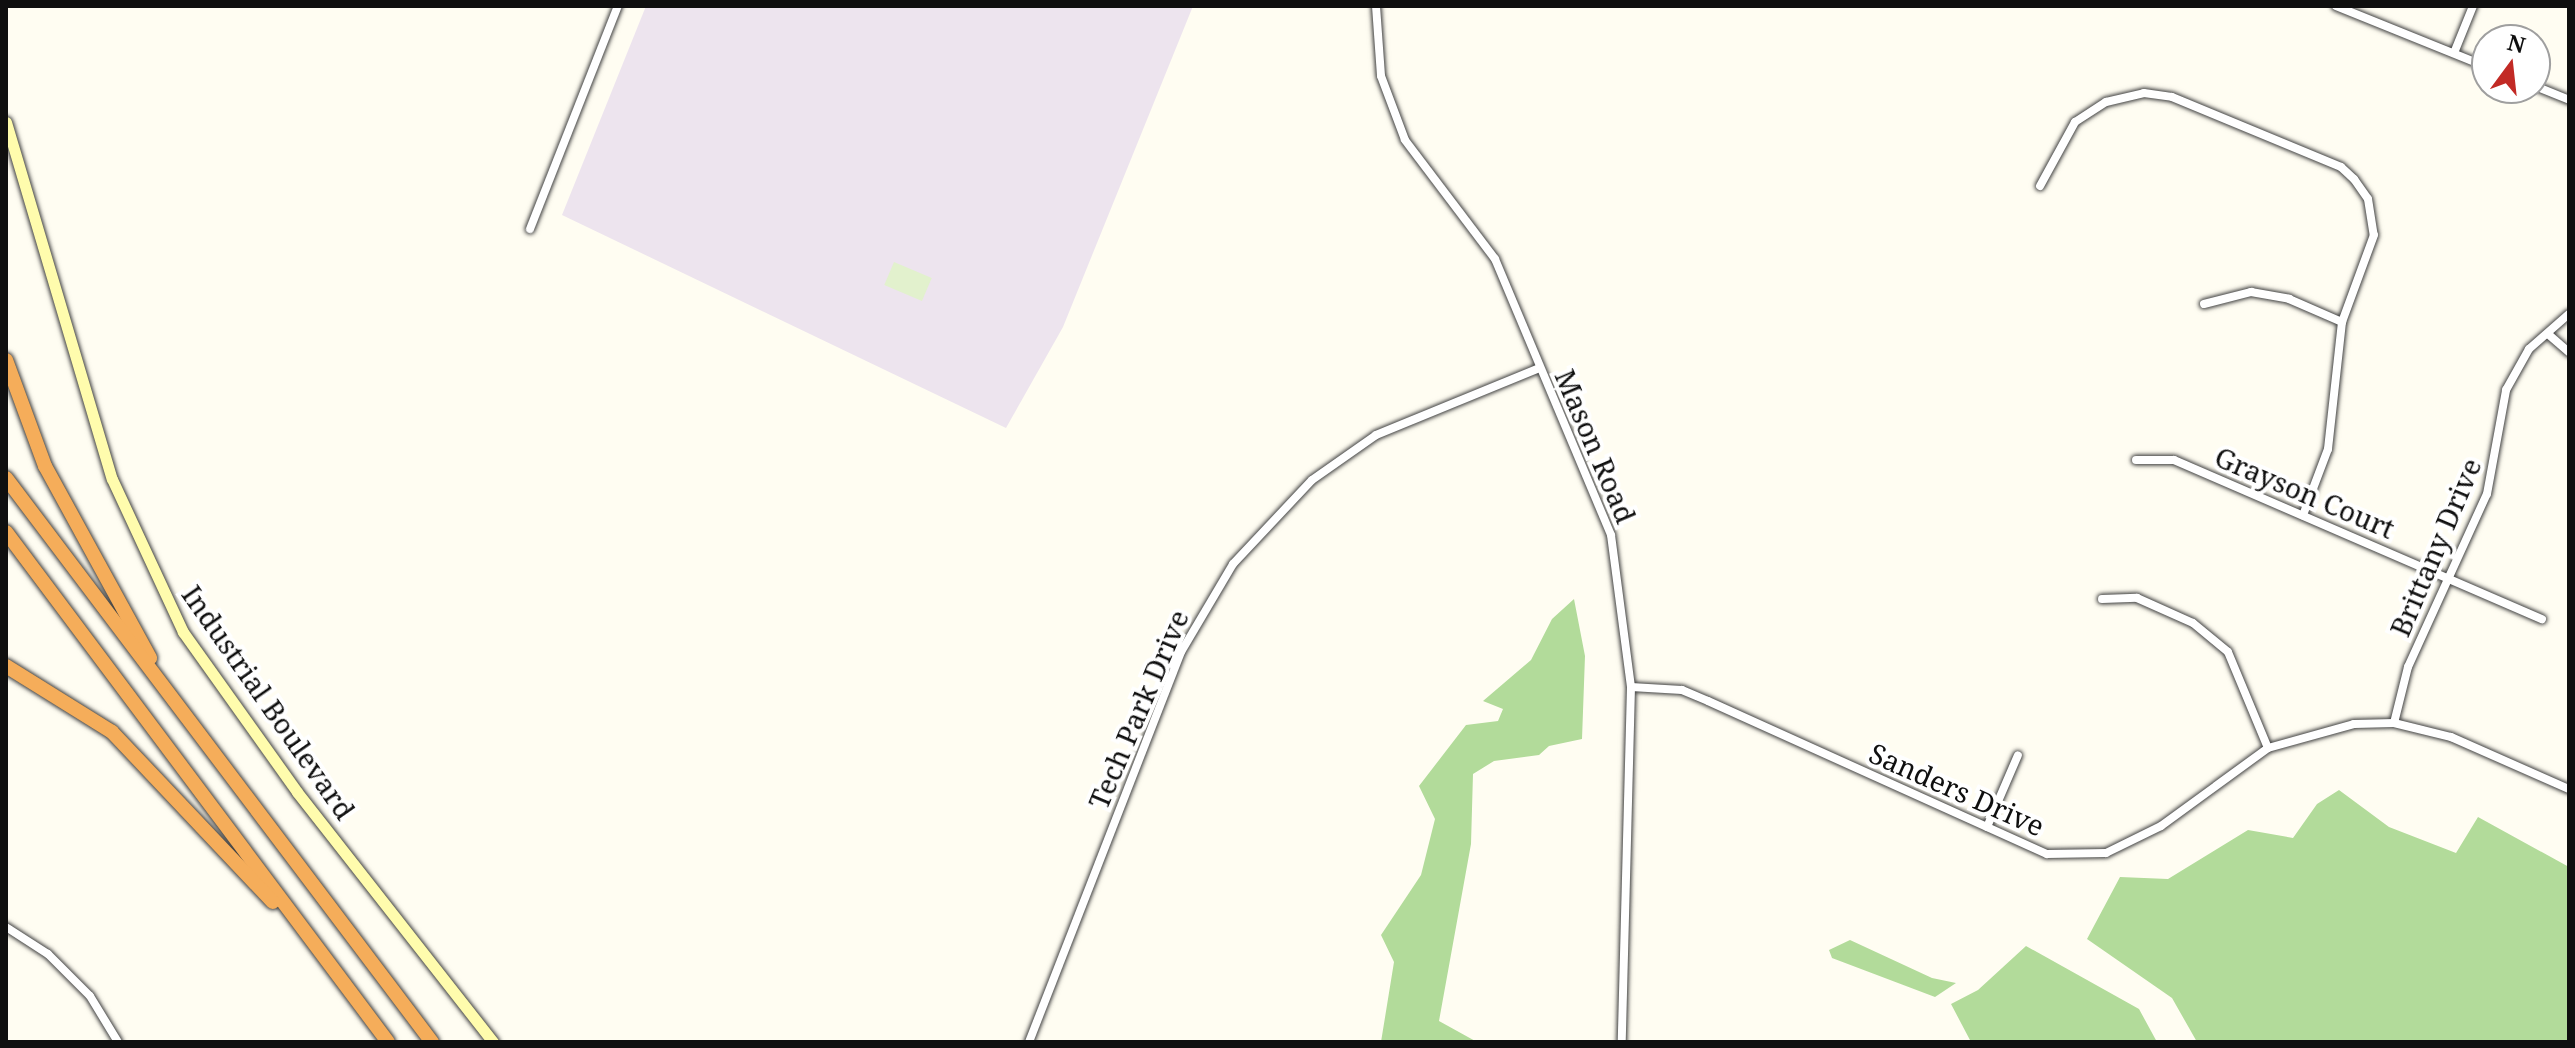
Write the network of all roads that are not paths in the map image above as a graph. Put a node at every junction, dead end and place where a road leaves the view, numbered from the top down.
1 (618, 6) edge
2 (1376, 6) edge
3 (2336, 6) edge
4 (2473, 6) edge
5 (2454, 53) junction
6 (2471, 60) edge
7 (6, 122) edge
8 (2040, 186) dead end
9 (530, 229) dead end
10 (2204, 304) dead end
11 (2569, 314) edge
12 (2342, 322) junction
13 (2548, 334) junction
14 (2569, 352) edge
15 (6, 360) edge
16 (1539, 368) junction
17 (2136, 460) dead end
18 (6, 478) edge
19 (2303, 515) junction
20 (6, 532) edge
21 (2450, 578) junction
22 (2102, 599) dead end
23 (2542, 619) dead end
24 (6, 666) edge
25 (1631, 687) junction
26 (176, 703) junction
27 (2394, 723) junction
28 (2268, 748) junction
29 (2018, 755) dead end
30 (2569, 789) edge
31 (1987, 827) junction
32 (6, 927) edge
33 (330, 965) junction
34 (118, 1042) edge
35 (388, 1042) edge
36 (432, 1042) edge
37 (493, 1042) edge
38 (1029, 1042) edge
39 (1622, 1042) edge

1 - 9 street
2 - 16 street, Mason Road
3 - 5 street
4 - 5 street
5 - 6 street
7 - 37 street, Industrial Boulevard
8 - 12 street
10 - 12 street
11 - 13 street, Brittany Drive
12 - 19 street
13 - 14 street
13 - 21 street, Brittany Drive
15 - 26 highway
16 - 25 street, Mason Road
16 - 38 street, Tech Park Drive
17 - 19 street, Grayson Court
18 - 26 highway
19 - 21 street, Grayson Court
20 - 33 highway
21 - 23 street, Grayson Court
21 - 27 street, Brittany Drive
22 - 28 street
24 - 33 highway
25 - 31 street, Sanders Drive
25 - 39 street, Mason Road
26 - 36 highway
27 - 28 street, Sanders Drive
27 - 30 street, Sanders Drive
28 - 31 street, Sanders Drive
29 - 31 street
32 - 34 street
33 - 35 highway

